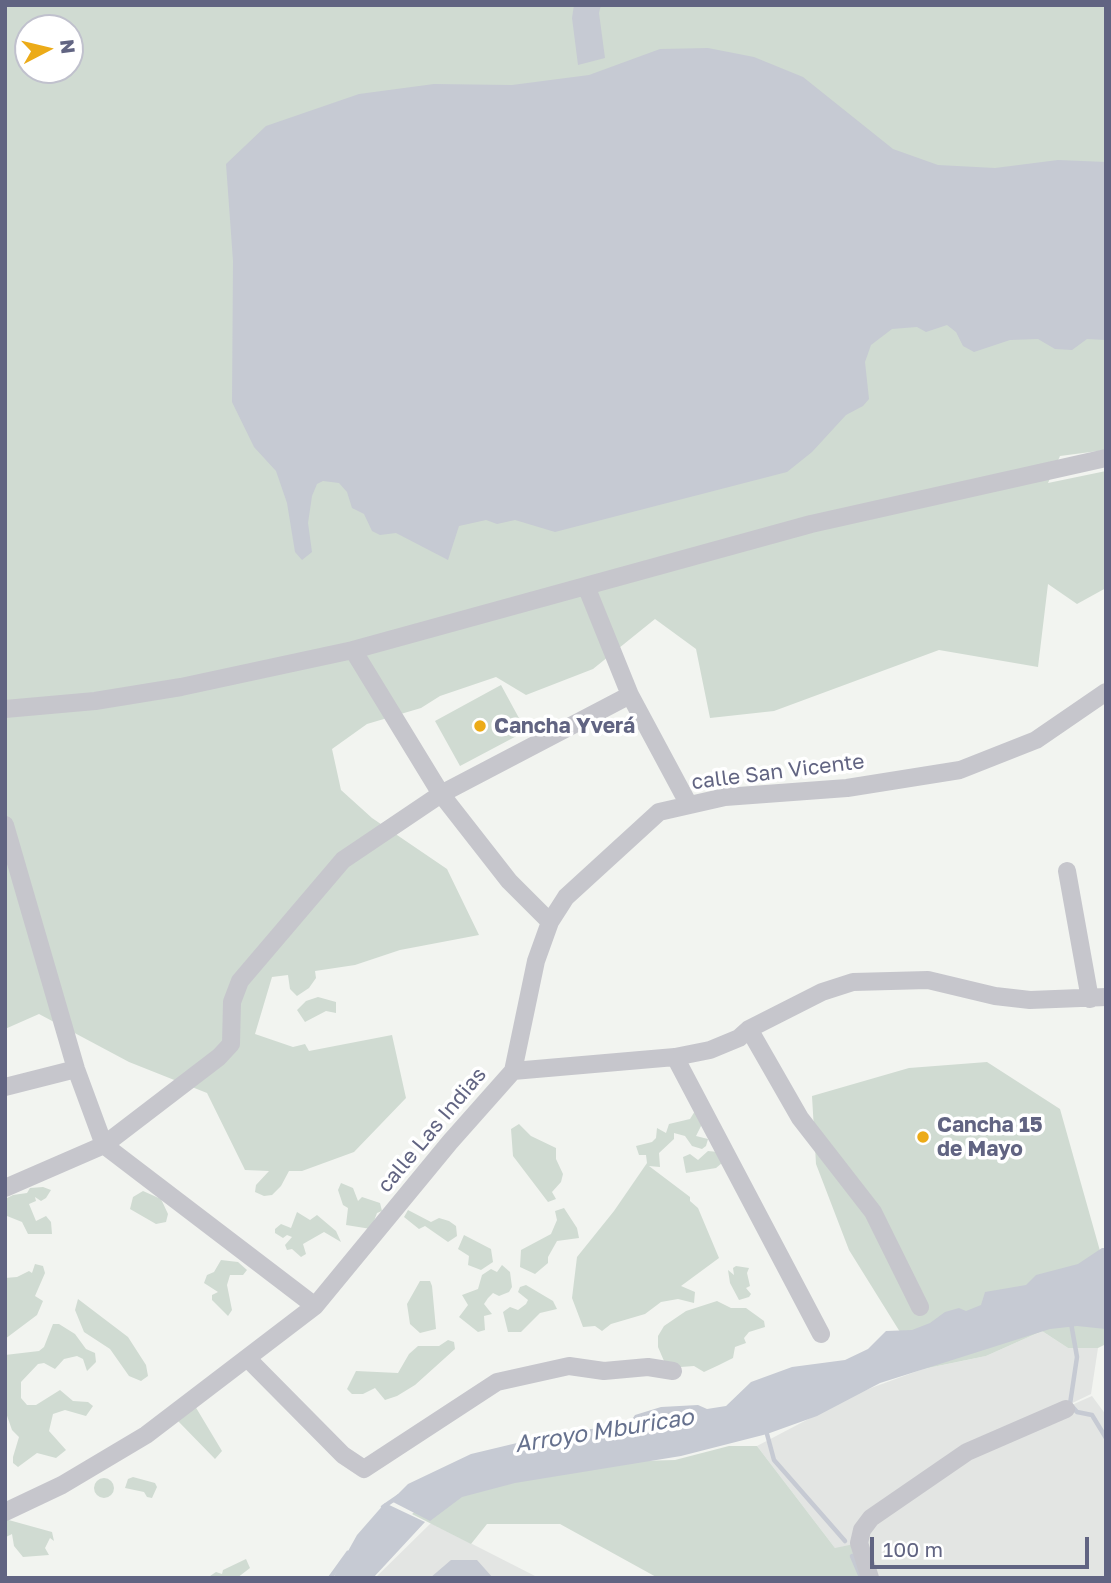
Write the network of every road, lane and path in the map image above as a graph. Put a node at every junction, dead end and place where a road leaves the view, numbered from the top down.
1 (1106, 458) edge
2 (586, 586) junction
3 (353, 650) junction
4 (1106, 692) edge
5 (630, 695) junction
6 (5, 709) edge
7 (441, 794) junction
8 (689, 805) junction
9 (5, 825) edge
10 (1067, 871) dead end
11 (550, 922) junction
12 (1098, 998) edge
13 (749, 1029) junction
14 (675, 1057) junction
15 (76, 1069) junction
16 (513, 1071) junction
17 (5, 1087) edge
18 (104, 1145) junction
19 (5, 1188) edge
20 (315, 1306) junction
21 (920, 1307) dead end
22 (821, 1334) dead end
23 (248, 1359) junction
24 (673, 1371) dead end
25 (1066, 1409) dead end
26 (5, 1512) edge
27 (870, 1578) edge

1 - 2 street
2 - 3 street
2 - 5 street
3 - 6 street
3 - 7 street
4 - 8 street, calle San Vicente
5 - 7 street
5 - 8 street
7 - 11 street
7 - 18 street
8 - 11 street, calle San Vicente
9 - 15 street
10 - 12 street
11 - 16 street, calle San Vicente
12 - 13 street, calle Las Indias
13 - 14 street, calle Las Indias
13 - 21 street
14 - 16 street, calle Las Indias
14 - 22 street
15 - 17 street
15 - 18 street
16 - 20 street, calle Las Indias
18 - 19 street
18 - 20 street
20 - 23 street, calle Las Indias
23 - 24 street
23 - 26 street, calle Las Indias
25 - 27 street

